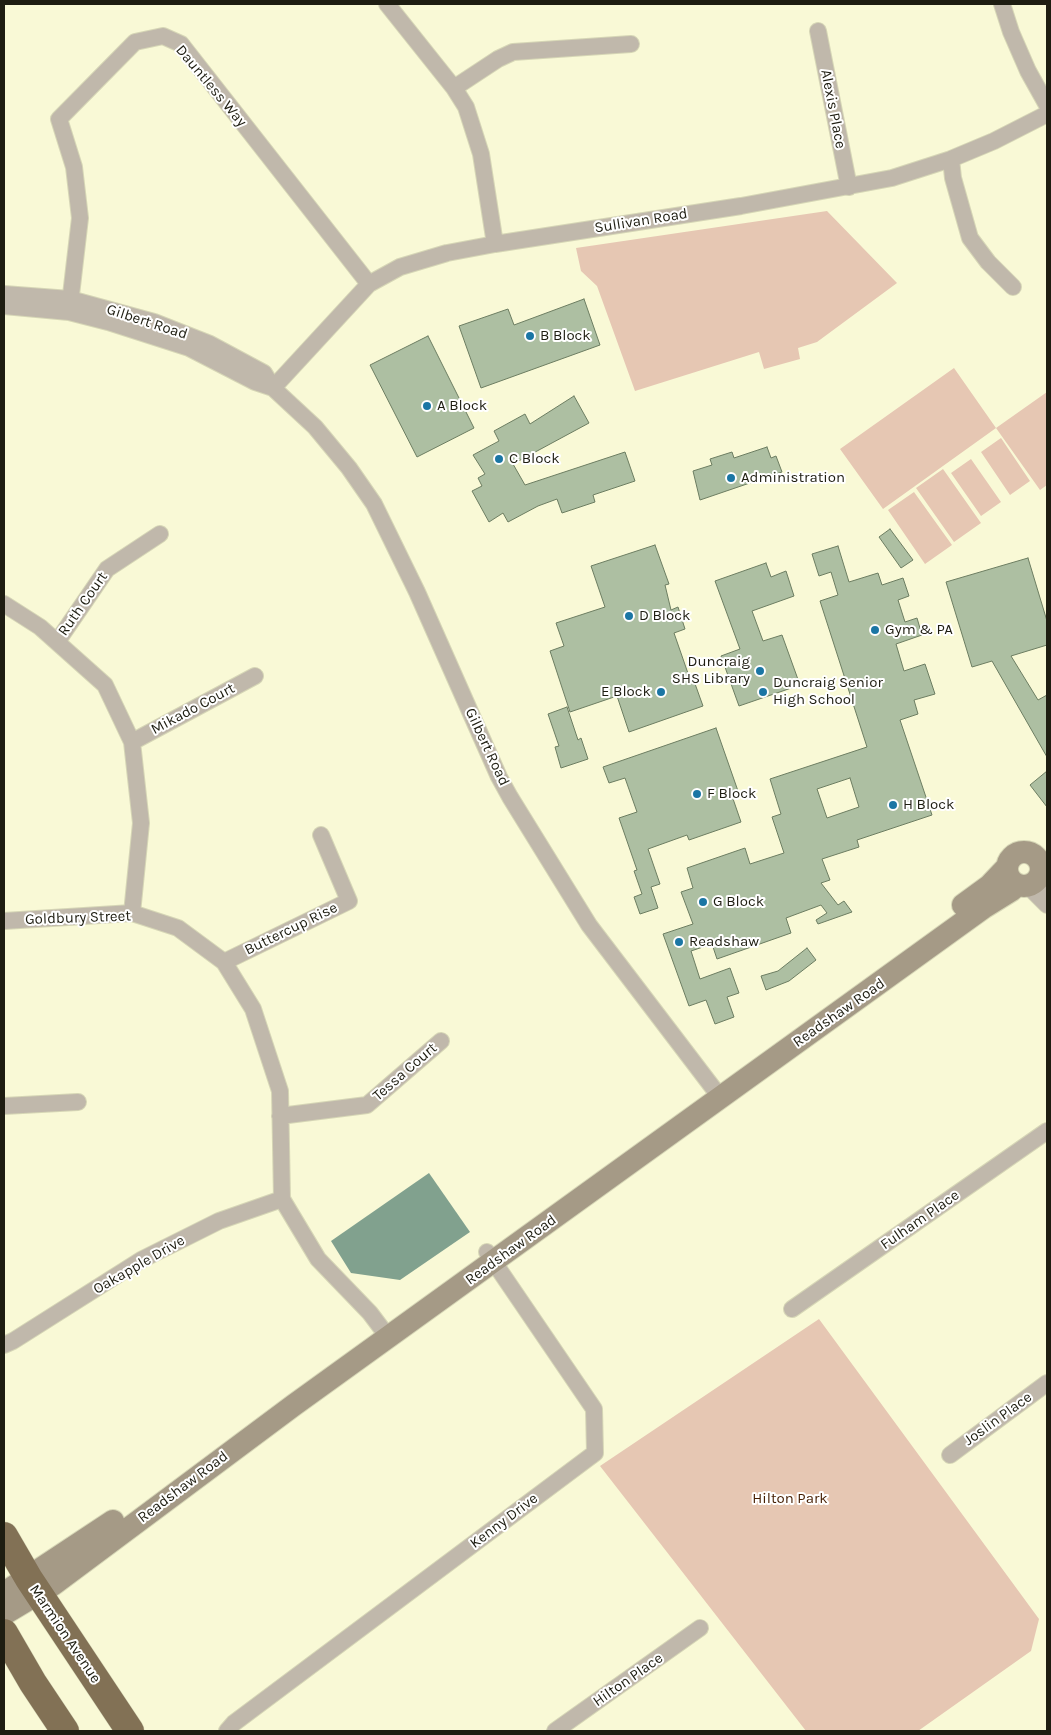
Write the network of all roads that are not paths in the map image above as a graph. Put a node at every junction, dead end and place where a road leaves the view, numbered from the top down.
1 (387, 4) edge
2 (1002, 4) edge
3 (818, 31) dead end
4 (631, 44) dead end
5 (454, 88) junction
6 (1047, 105) edge
7 (1047, 114) edge
8 (951, 159) junction
9 (849, 187) junction
10 (494, 244) junction
11 (369, 284) junction
12 (1013, 287) dead end
13 (4, 294) edge
14 (69, 305) junction
15 (4, 306) edge
16 (274, 388) junction
17 (160, 534) dead end
18 (4, 604) edge
19 (57, 642) junction
20 (255, 676) dead end
21 (132, 742) junction
22 (320, 835) dead end
23 (1034, 870) edge
24 (1047, 905) edge
25 (132, 913) junction
26 (4, 921) edge
27 (224, 962) junction
28 (441, 1041) dead end
29 (716, 1091) junction
30 (78, 1102) dead end
31 (4, 1106) edge
32 (280, 1116) junction
33 (1047, 1131) edge
34 (282, 1199) junction
35 (491, 1257) junction
36 (792, 1309) dead end
37 (384, 1332) junction
38 (4, 1345) edge
39 (1047, 1383) edge
40 (950, 1454) dead end
41 (4, 1536) edge
42 (34, 1586) junction
43 (4, 1593) edge
44 (4, 1614) edge
45 (700, 1628) dead end
46 (4, 1634) edge
47 (65, 1731) edge
48 (130, 1731) edge
49 (227, 1731) edge
50 (555, 1731) edge

1 - 5 street
2 - 6 street
3 - 9 street, Alexis Place
4 - 5 street
5 - 10 street
7 - 8 street, Sullivan Road
8 - 9 street, Sullivan Road
8 - 12 street
9 - 10 street, Sullivan Road
10 - 11 street, Sullivan Road
11 - 14 street, Dauntless Way
11 - 16 street, Sullivan Road
13 - 14 street, Gilbert Road
14 - 15 street, Gilbert Road
14 - 16 street, Gilbert Road
16 - 29 street, Gilbert Road
17 - 19 street, Ruth Court
18 - 19 street
19 - 21 street
20 - 21 street, Mikado Court
21 - 25 street
22 - 27 street, Buttercup Rise
23 - 24 street
23 - 29 street, Readshaw Road
25 - 26 street, Goldbury Street
25 - 27 street, Goldbury Street
27 - 32 street, Goldbury Street
28 - 32 street, Tessa Court
29 - 35 street, Readshaw Road
30 - 31 street
32 - 34 street, Goldbury Street
33 - 36 street, Fulham Place
34 - 37 street, Goldbury Street
34 - 38 street, Oakapple Drive
35 - 37 street, Readshaw Road
35 - 49 street, Kenny Drive
37 - 42 street, Readshaw Road
39 - 40 street, Joslin Place
41 - 42 highway, Marmion Avenue
42 - 43 street, Readshaw Road
42 - 44 street, Readshaw Road
42 - 48 highway, Marmion Avenue
45 - 50 street, Hilton Place
46 - 47 highway

